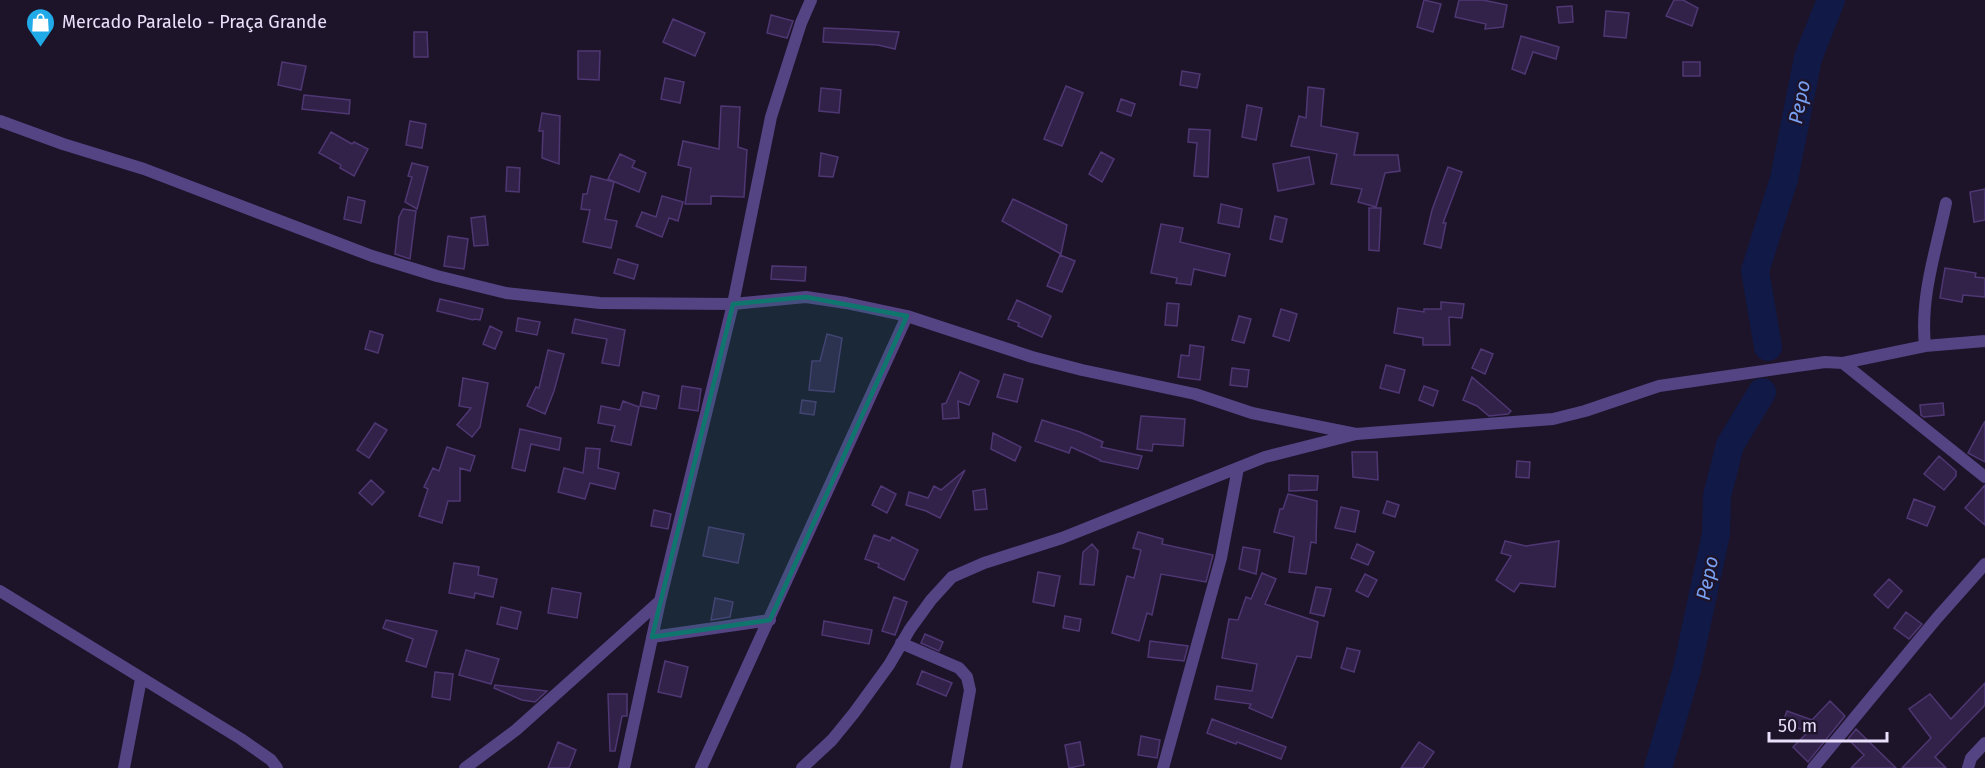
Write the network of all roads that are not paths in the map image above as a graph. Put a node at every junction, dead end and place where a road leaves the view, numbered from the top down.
1 (811, 0) edge
2 (0, 121) edge
3 (1946, 203) dead end
4 (733, 303) junction
5 (907, 316) junction
6 (1985, 341) edge
7 (1925, 346) junction
8 (1843, 363) junction
9 (1356, 435) junction
10 (1238, 468) junction
11 (1985, 477) edge
12 (1985, 564) edge
13 (0, 591) edge
14 (660, 601) junction
15 (770, 620) junction
16 (652, 637) junction
17 (901, 643) junction
18 (141, 679) junction
19 (1985, 743) edge
20 (124, 768) edge
21 (277, 768) edge
22 (465, 768) edge
23 (624, 768) edge
24 (702, 768) edge
25 (802, 768) edge
26 (956, 768) edge
27 (1163, 768) edge
28 (1813, 768) edge
29 (1968, 768) edge

1 - 4 street
2 - 4 street
3 - 7 street
4 - 5 street
4 - 14 street
5 - 9 street
5 - 15 street
6 - 7 street
7 - 8 street
8 - 9 street
8 - 11 street
9 - 10 street
10 - 17 street
10 - 27 street
12 - 28 street
13 - 18 street
14 - 16 street
14 - 22 street
15 - 16 street
15 - 24 street
16 - 23 street
17 - 25 street
17 - 26 street
18 - 20 street
18 - 21 street
19 - 29 street

